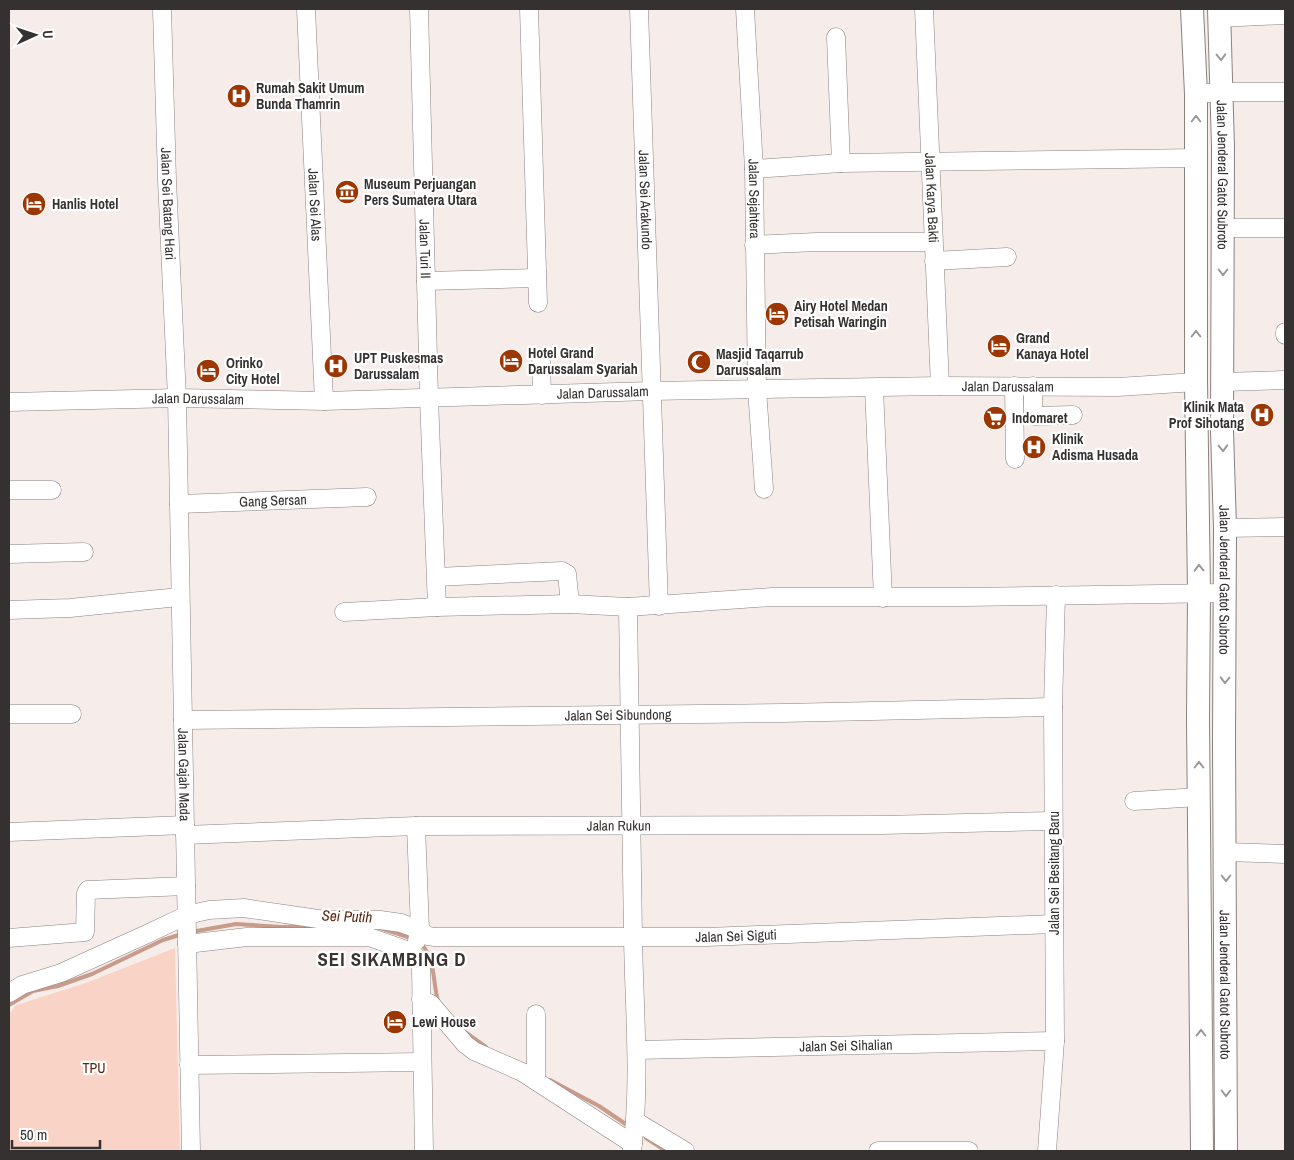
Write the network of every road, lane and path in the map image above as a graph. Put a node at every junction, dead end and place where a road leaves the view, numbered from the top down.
1 (162, 9) edge
2 (306, 9) edge
3 (419, 9) edge
4 (529, 9) edge
5 (640, 9) edge
6 (745, 9) edge
7 (924, 9) edge
8 (1192, 9) edge
9 (1219, 14) edge
10 (1285, 15) edge
11 (836, 37) dead end
12 (1222, 92) junction
13 (1285, 92) edge
14 (1196, 94) junction
15 (1196, 158) junction
16 (841, 163) junction
17 (930, 163) junction
18 (754, 169) junction
19 (1223, 228) junction
20 (1285, 228) edge
21 (934, 242) junction
22 (754, 245) junction
23 (1007, 257) dead end
24 (934, 261) junction
25 (537, 278) junction
26 (426, 281) junction
27 (538, 303) dead end
28 (540, 362) dead end
29 (1285, 380) edge
30 (1196, 382) junction
31 (1223, 382) junction
32 (940, 386) junction
33 (1014, 386) junction
34 (1033, 386) junction
35 (874, 388) junction
36 (757, 389) junction
37 (651, 391) junction
38 (542, 395) junction
39 (177, 398) junction
40 (429, 398) junction
41 (324, 401) junction
42 (9, 402) edge
43 (1073, 416) dead end
44 (1015, 459) dead end
45 (764, 489) dead end
46 (9, 490) edge
47 (52, 490) dead end
48 (367, 497) dead end
49 (179, 504) junction
50 (1285, 527) edge
51 (1225, 528) junction
52 (84, 552) dead end
53 (9, 554) edge
54 (437, 577) junction
55 (1199, 592) junction
56 (1224, 593) junction
57 (1056, 595) junction
58 (179, 597) junction
59 (883, 598) junction
60 (570, 604) junction
61 (438, 606) junction
62 (659, 606) junction
63 (628, 607) junction
64 (9, 610) edge
65 (344, 612) dead end
66 (1053, 707) junction
67 (9, 714) edge
68 (72, 714) dead end
69 (630, 715) junction
70 (183, 720) junction
71 (1199, 797) junction
72 (1134, 801) dead end
73 (1053, 820) junction
74 (416, 826) junction
75 (632, 826) junction
76 (185, 830) junction
77 (9, 832) edge
78 (1226, 852) junction
79 (1200, 853) junction
80 (1285, 854) edge
81 (186, 886) junction
82 (187, 917) junction
83 (1054, 924) junction
84 (633, 937) junction
85 (9, 938) edge
86 (416, 941) junction
87 (187, 942) junction
88 (9, 993) edge
89 (421, 999) junction
90 (536, 1014) dead end
91 (1055, 1040) junction
92 (637, 1050) junction
93 (422, 1062) junction
94 (189, 1065) junction
95 (536, 1076) junction
96 (634, 1136) edge
97 (191, 1151) edge
98 (424, 1151) edge
99 (685, 1151) edge
100 (878, 1151) edge
101 (903, 1151) edge
102 (969, 1151) edge
103 (1047, 1151) edge
104 (1202, 1151) edge
105 (1226, 1151) edge

1 - 39 street, Jalan Sei Batang Hari
2 - 41 street, Jalan Sei Alas
3 - 26 street, Jalan Turi II
4 - 25 street
5 - 37 street, Jalan Sei Arakundo
6 - 18 street, Jalan Sejahtera
7 - 17 street, Jalan Karya Bakti
8 - 14 main road, Jalan Jenderal Gatot Subroto
9 - 10 street
9 -> 12 main road, Jalan Jenderal Gatot Subroto
11 - 16 street
12 - 13 street
12 - 14 street
12 - 19 main road, Jalan Jenderal Gatot Subroto
15 -> 14 main road, Jalan Jenderal Gatot Subroto
15 - 17 street
30 -> 15 main road, Jalan Jenderal Gatot Subroto
16 - 17 street
16 - 18 street
17 - 21 street, Jalan Karya Bakti
18 - 22 street, Jalan Sejahtera
19 - 20 street
19 -> 31 main road, Jalan Jenderal Gatot Subroto
21 - 22 street
21 - 24 street, Jalan Karya Bakti
22 - 36 street, Jalan Sejahtera
23 - 24 street
24 - 32 street, Jalan Karya Bakti
25 - 26 street
25 - 27 street
26 - 40 street, Jalan Turi II
28 - 38 street
29 - 31 street
30 - 31 main road
30 - 34 street, Jalan Darussalam
55 -> 30 main road, Jalan Jenderal Gatot Subroto
31 -> 51 main road, Jalan Jenderal Gatot Subroto
32 - 33 street, Jalan Darussalam
32 - 35 street, Jalan Darussalam
33 - 34 street, Jalan Darussalam
33 - 44 street
34 - 43 street
35 - 36 street, Jalan Darussalam
35 - 59 street
36 - 37 street, Jalan Darussalam
36 - 45 street, Jalan Sejahtera
37 - 38 street, Jalan Darussalam
37 - 62 street, Jalan Sei Arakundo
38 - 40 street, Jalan Darussalam
39 - 41 street, Jalan Darussalam
39 - 42 street, Jalan Darussalam
39 - 49 street, Jalan Gajah Mada
40 - 41 street, Jalan Darussalam
40 - 54 street, Jalan Turi II
46 - 47 street
48 - 49 street, Gang Sersan
49 - 58 street, Jalan Gajah Mada
50 - 51 street
51 - 56 main road, Jalan Jenderal Gatot Subroto
52 - 53 street
54 - 60 street
54 - 61 street, Jalan Turi II
55 - 56 street
55 - 57 street
71 -> 55 main road, Jalan Jenderal Gatot Subroto
56 -> 78 main road, Jalan Jenderal Gatot Subroto
57 - 59 street
57 - 66 street, Jalan Sei Besitang Baru
58 - 64 street
58 - 70 street, Jalan Gajah Mada
59 - 62 street
60 - 61 street
60 - 63 street
61 - 65 street
62 - 63 street
63 - 69 street
66 - 69 street, Jalan Sei Sibundong
66 - 73 street, Jalan Sei Besitang Baru
67 - 68 street
69 - 70 street, Jalan Sei Sibundong
69 - 75 street
70 - 76 street, Jalan Gajah Mada
71 - 72 street
71 - 79 main road, Jalan Jenderal Gatot Subroto
73 - 75 street, Jalan Rukun
73 - 83 street, Jalan Sei Besitang Baru
74 - 75 street, Jalan Rukun
74 - 76 street, Jalan Rukun
74 - 86 street
75 - 84 street
76 - 77 street, Jalan Rukun
76 - 81 street, Jalan Gajah Mada
78 - 79 main road
78 - 80 street
78 -> 105 main road, Jalan Jenderal Gatot Subroto
104 -> 79 main road, Jalan Jenderal Gatot Subroto
81 - 82 street, Jalan Gajah Mada
81 - 85 street
82 - 86 street
82 - 87 street, Jalan Gajah Mada
82 - 88 street
83 - 84 street, Jalan Sei Siguti
83 - 91 street, Jalan Sei Besitang Baru
84 - 86 street, Jalan Sei Siguti
84 - 92 street
86 - 87 street
86 - 89 street
87 - 94 street, Jalan Gajah Mada
89 - 93 street
89 - 95 street
90 - 95 street
91 - 92 street, Jalan Sei Sihalian
91 - 103 street, Jalan Sei Besitang Baru
92 - 96 street
93 - 94 street
93 - 98 street
94 - 97 street, Jalan Gajah Mada
95 - 96 street
96 - 99 street
100 - 101 street
101 - 102 street

